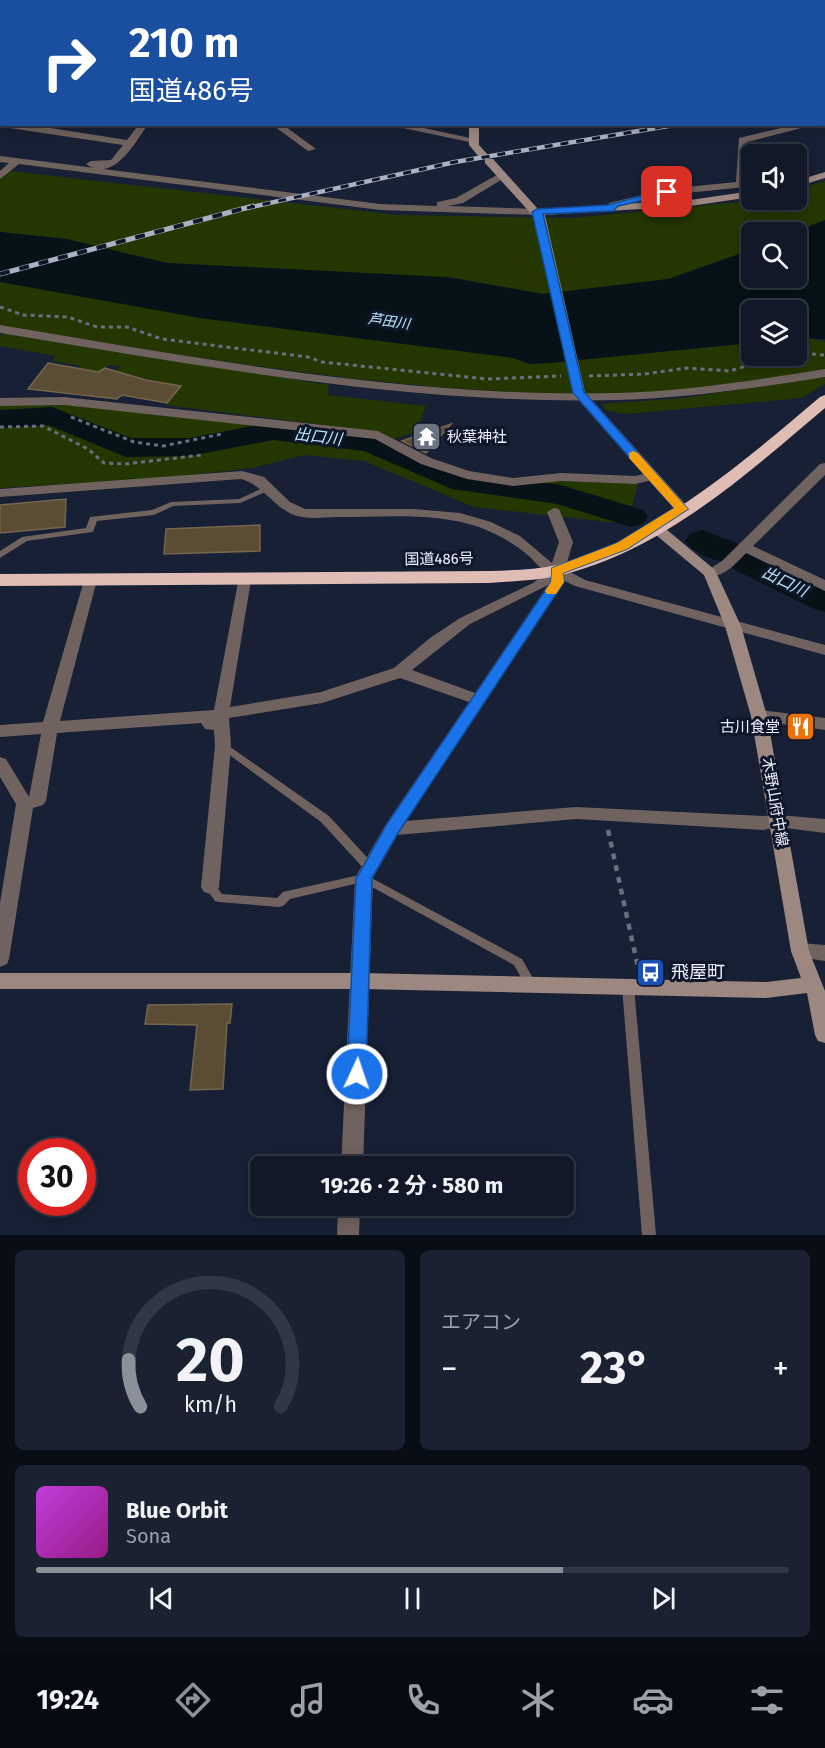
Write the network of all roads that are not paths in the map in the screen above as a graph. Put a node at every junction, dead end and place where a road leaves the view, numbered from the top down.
1 (14, 126) edge
2 (142, 126) edge
3 (278, 126) edge
4 (399, 126) edge
5 (474, 126) edge
6 (804, 126) edge
7 (474, 140) junction
8 (128, 143) junction
9 (311, 149) dead end
10 (0, 159) edge
11 (17, 162) junction
12 (35, 162) junction
13 (108, 165) junction
14 (502, 175) junction
15 (825, 175) edge
16 (0, 176) edge
17 (807, 181) edge
18 (252, 185) dead end
19 (741, 196) edge
20 (396, 208) junction
21 (613, 208) junction
22 (538, 214) junction
23 (0, 329) edge
24 (825, 373) edge
25 (581, 396) junction
26 (825, 400) edge
27 (0, 402) edge
28 (825, 467) edge
29 (652, 476) junction
30 (268, 489) junction
31 (0, 493) edge
32 (682, 509) junction
33 (554, 512) dead end
34 (656, 527) junction
35 (744, 547) junction
36 (0, 555) edge
37 (556, 571) junction
38 (710, 573) junction
39 (0, 580) edge
40 (90, 580) junction
41 (244, 580) junction
42 (825, 586) edge
43 (733, 626) junction
44 (825, 650) edge
45 (400, 672) junction
46 (479, 700) junction
47 (213, 716) junction
48 (759, 716) junction
49 (825, 724) edge
50 (50, 727) junction
51 (0, 731) edge
52 (223, 746) junction
53 (0, 764) edge
54 (26, 804) junction
55 (778, 821) junction
56 (825, 826) edge
57 (392, 829) junction
58 (367, 873) junction
59 (210, 886) joint
60 (800, 951) junction
61 (825, 953) edge
62 (0, 959) edge
63 (0, 981) edge
64 (362, 981) junction
65 (814, 984) junction
66 (531, 985) junction
67 (635, 987) junction
68 (825, 1035) edge
69 (353, 1156) edge
70 (349, 1216) edge
71 (348, 1235) edge
72 (650, 1235) edge

1 - 8 street
2 - 8 street
3 - 9 street
4 - 7 street
5 - 7 street
6 - 21 street
7 - 14 street
8 - 13 street
10 - 11 street
11 - 12 street
11 - 16 street
12 - 13 street
12 - 20 street
13 - 18 street
14 - 20 street
14 - 22 street
15 - 17 street
19 - 21 street
20 - 22 street
21 - 22 street
22 - 25 street, bridge
23 - 25 street
24 - 25 street
25 - 29 street
26 - 32 highway, 国道486号
27 - 29 street
28 - 35 street
29 - 32 street
30 - 31 street
30 - 36 lane
30 - 37 street
32 - 34 highway, 国道486号
33 - 37 street
34 - 37 highway, 国道486号
34 - 38 street, 木野山府中線
35 - 38 street
35 - 42 street
37 - 41 highway, 国道486号
37 - 43 street
37 - 45 street
37 - 46 street
38 - 43 street, 木野山府中線
39 - 40 highway, 国道486号
40 - 41 highway, 国道486号
40 - 50 street
41 - 47 street
43 - 44 street
43 - 48 street, 木野山府中線
45 - 46 street
45 - 47 street
46 - 57 street
47 - 50 street
47 - 52 street
48 - 49 street
48 - 55 street, 木野山府中線
50 - 51 street
50 - 54 street
52 - 58 lane
52 - 59 street
53 - 54 street
54 - 62 street
55 - 56 street
55 - 57 street
55 - 60 street, 木野山府中線
57 - 58 street
58 - 59 lane
58 - 64 street
58 - 66 lane
60 - 61 street
60 - 65 street, 木野山府中線
63 - 64 street
64 - 66 street
64 - 69 street
65 - 67 street
65 - 68 street, 木野山府中線
66 - 67 street
67 - 72 lane
70 - 71 street

